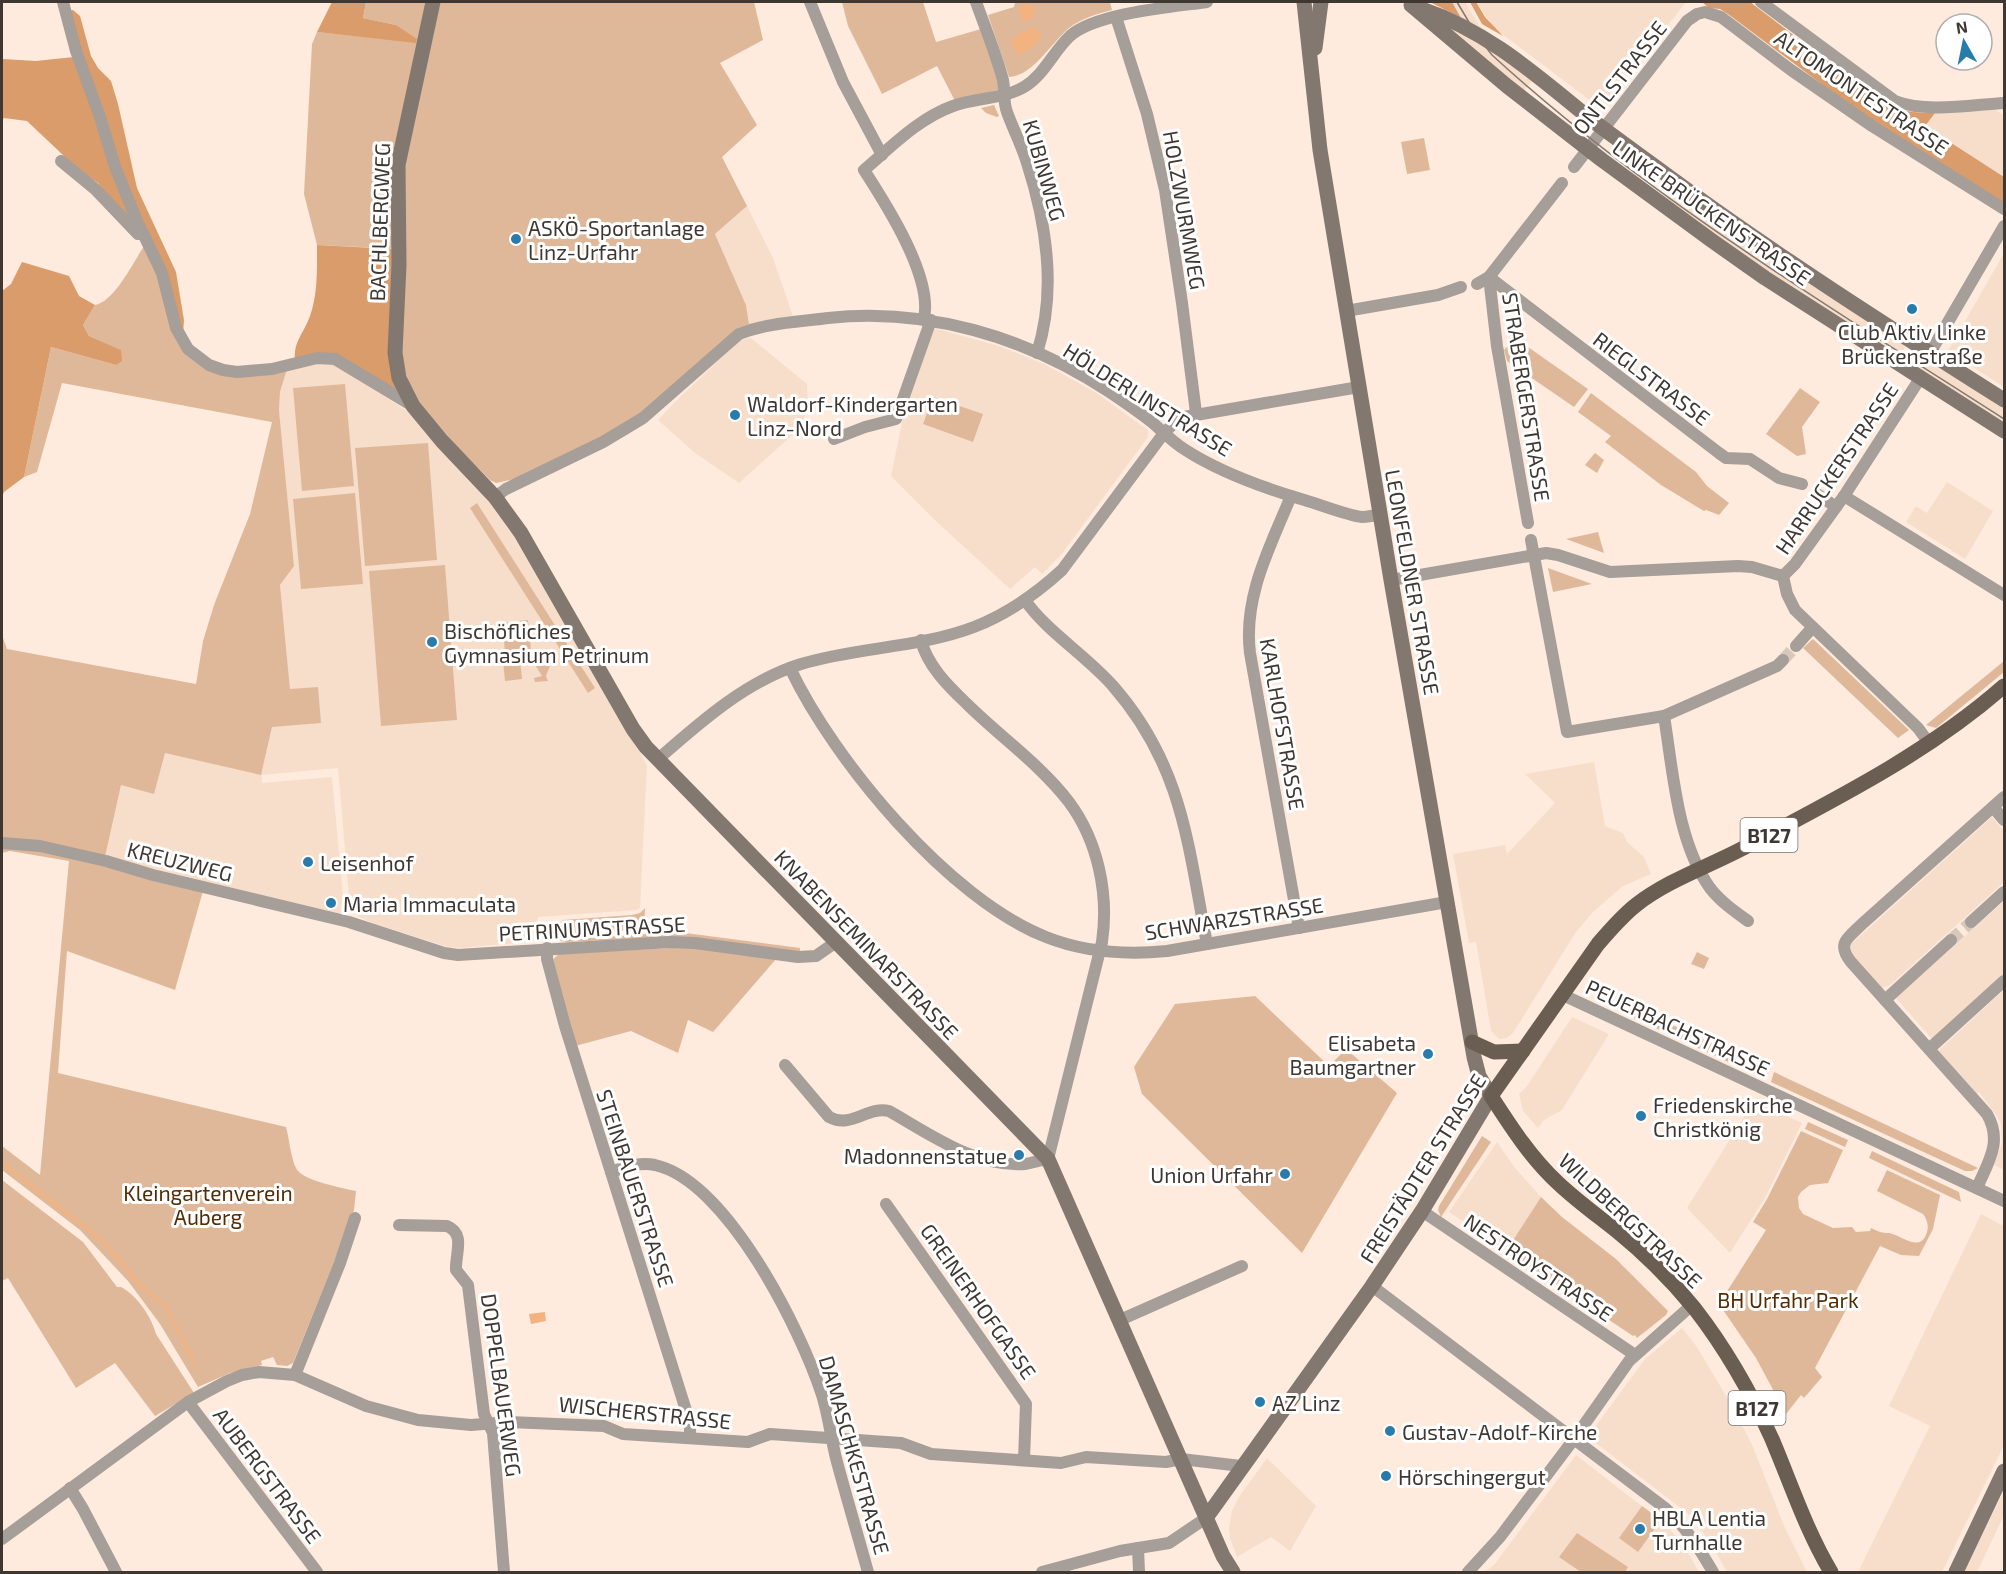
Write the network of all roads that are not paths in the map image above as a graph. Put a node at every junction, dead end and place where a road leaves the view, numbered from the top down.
1 (63, 2) edge
2 (432, 2) edge
3 (810, 2) edge
4 (976, 2) edge
5 (1207, 2) edge
6 (1304, 2) edge
7 (1321, 2) edge
8 (1761, 2) edge
9 (1406, 3) edge
10 (1697, 14) joint
11 (1116, 17) junction
12 (1312, 69) junction
13 (1004, 94) junction
14 (2004, 103) edge
15 (1604, 129) junction
16 (1588, 149) junction
17 (882, 155) junction
18 (61, 161) dead end
19 (1574, 167) dead end
20 (1562, 183) dead end
21 (2004, 209) edge
22 (2004, 226) edge
23 (143, 233) junction
24 (1488, 277) junction
25 (1477, 284) dead end
26 (1461, 287) dead end
27 (1346, 310) junction
28 (927, 319) junction
29 (1037, 353) junction
30 (1930, 353) junction
31 (1921, 377) junction
32 (1359, 387) junction
33 (2004, 400) edge
34 (413, 406) junction
35 (1196, 413) junction
36 (2004, 431) edge
37 (1164, 433) junction
38 (834, 440) dead end
39 (1802, 484) dead end
40 (1817, 494) dead end
41 (1291, 496) junction
42 (1844, 496) junction
43 (495, 497) junction
44 (1836, 507) junction
45 (1380, 515) junction
46 (1527, 523) dead end
47 (1530, 540) dead end
48 (1534, 555) junction
49 (1783, 576) junction
50 (1391, 580) junction
51 (2004, 596) edge
52 (1025, 600) junction
53 (1812, 628) junction
54 (921, 640) junction
55 (1796, 646) tunnel mouth
56 (1783, 660) tunnel mouth
57 (790, 668) junction
58 (2004, 686) edge
59 (1664, 716) junction
60 (1929, 743) junction
61 (657, 759) junction
62 (2004, 797) edge
63 (1993, 807) junction
64 (2004, 820) edge
65 (2, 843) edge
66 (1699, 870) junction
67 (2004, 892) edge
68 (1447, 903) junction
69 (1748, 921) dead end
70 (349, 922) joint
71 (1971, 922) tunnel mouth
72 (1299, 928) junction
73 (1951, 940) tunnel mouth
74 (836, 942) junction
75 (1207, 944) junction
76 (547, 948) junction
77 (1100, 951) junction
78 (2004, 981) edge
79 (1563, 995) junction
80 (1885, 1000) junction
81 (1472, 1042) junction
82 (1929, 1049) junction
83 (1523, 1051) junction
84 (785, 1065) dead end
85 (1491, 1096) junction
86 (1048, 1159) junction
87 (611, 1172) junction
88 (1977, 1188) junction
89 (2004, 1201) edge
90 (886, 1204) dead end
91 (1422, 1211) junction
92 (355, 1218) dead end
93 (399, 1225) dead end
94 (1242, 1266) dead end
95 (1372, 1286) junction
96 (1692, 1305) junction
97 (1120, 1320) junction
98 (1635, 1354) junction
99 (295, 1375) junction
100 (188, 1402) junction
101 (488, 1423) junction
102 (690, 1438) junction
103 (833, 1438) junction
104 (1574, 1439) junction
105 (1181, 1459) junction
106 (1024, 1460) junction
107 (1241, 1466) junction
108 (2004, 1471) edge
109 (70, 1488) junction
110 (1206, 1518) junction
111 (2, 1539) edge
112 (1138, 1548) junction
113 (116, 1572) edge
114 (317, 1572) edge
115 (504, 1572) edge
116 (868, 1572) edge
117 (1042, 1572) edge
118 (1139, 1572) edge
119 (1233, 1572) edge
120 (1468, 1572) edge
121 (1713, 1572) edge
122 (1831, 1572) edge
123 (1956, 1572) edge

1 - 23 street
2 - 34 main road, BACHLBERGWEG
3 - 17 street
4 - 13 street, KUBINWEG
5 - 11 street
6 - 12 main road, LEONFELDNER STRASSE
7 - 12 main road, LEONFELDNER STRASSE
8 - 14 street
9 - 15 main road, LINKE BRÜCKENSTRASSE
9 - 16 main road, LINKE BRÜCKENSTRASSE
10 - 15 street, ONTLSTRASSE
10 - 21 street, ALTOMONTESTRASSE
11 - 13 street
11 - 35 street, HOLZWURMWEG
12 - 27 main road, LEONFELDNER STRASSE
13 - 17 street
13 - 29 street, KUBINWEG
15 - 16 street, ONTLSTRASSE
15 - 30 main road, LINKE BRÜCKENSTRASSE
16 - 19 street, ONTLSTRASSE
16 - 31 main road, LINKE BRÜCKENSTRASSE
17 - 28 street
18 - 23 street
20 - 24 street
22 - 30 street
23 - 34 street
24 - 25 street
24 - 39 street, RIEGLSTRASSE
24 - 46 street, STRABERGERSTRASSE
26 - 27 street
27 - 32 main road, LEONFELDNER STRASSE
28 - 29 street, HÖLDERLINSTRASSE
28 - 38 street
28 - 43 street, HÖLDERLINSTRASSE
29 - 37 street, HÖLDERLINSTRASSE
30 - 33 main road, LINKE BRÜCKENSTRASSE
31 - 36 main road, LINKE BRÜCKENSTRASSE
31 - 42 street, HARRUCKERSTRASSE
32 - 35 street
32 - 45 main road, LEONFELDNER STRASSE
34 - 43 main road, BACHLBERGWEG
35 - 37 street
37 - 41 street, HÖLDERLINSTRASSE
37 - 52 street
40 - 44 street
41 - 45 street, HÖLDERLINSTRASSE
41 - 72 street, KARLHOFSTRASSE
42 - 44 street, HARRUCKERSTRASSE
42 - 51 street
43 - 61 main road, KNABENSEMINARSTRASSE
44 - 49 street, HARRUCKERSTRASSE
45 - 50 main road, LEONFELDNER STRASSE
47 - 48 street
48 - 49 street, HARRUCKERSTRASSE
48 - 50 street, HARRUCKERSTRASSE
48 - 59 street
49 - 53 street
50 - 68 main road, LEONFELDNER STRASSE
52 - 54 street
52 - 75 street
53 - 55 street
53 - 60 street
54 - 57 street
54 - 77 street
56 - 59 street
57 - 61 street
57 - 77 street, SCHWARZSTRASSE
58 - 60 main road, FREISTÄDTER STRASSE / B127
59 - 66 street
60 - 66 main road, FREISTÄDTER STRASSE / B127
61 - 74 main road, KNABENSEMINARSTRASSE
62 - 63 street
63 - 64 street
63 - 80 street
65 - 70 street, KREUZWEG
66 - 69 street
66 - 79 main road, FREISTÄDTER STRASSE / B127
67 - 71 street
68 - 72 street, SCHWARZSTRASSE
68 - 81 main road, LEONFELDNER STRASSE
70 - 76 street, PETRINUMSTRASSE
72 - 75 street, SCHWARZSTRASSE
73 - 80 street
74 - 76 street, PETRINUMSTRASSE
74 - 86 main road, KNABENSEMINARSTRASSE
75 - 77 street, SCHWARZSTRASSE
76 - 87 street, STEINBAUERSTRASSE
77 - 86 street
78 - 82 street
79 - 83 main road, FREISTÄDTER STRASSE / B127
79 - 88 street, PEUERBACHSTRASSE
80 - 82 street
81 - 83 main road
81 - 85 main road, LEONFELDNER STRASSE
82 - 88 street
83 - 85 main road, FREISTÄDTER STRASSE / B127
84 - 86 street
85 - 91 main road, FREISTÄDTER STRASSE
85 - 96 main road, WILDBERGSTRASSE / B127
86 - 97 main road, KNABENSEMINARSTRASSE
87 - 102 street, STEINBAUERSTRASSE
87 - 103 street, DAMASCHKESTRASSE
88 - 89 street, PEUERBACHSTRASSE
90 - 106 street, GREINERHOFGASSE
91 - 95 main road, FREISTÄDTER STRASSE
91 - 98 street, NESTROYSTRASSE
92 - 99 street
93 - 101 street, DOPPELBAUERWEG
94 - 97 street
95 - 104 street
95 - 107 main road, FREISTÄDTER STRASSE
96 - 98 street
96 - 122 main road, WILDBERGSTRASSE / B127
97 - 105 main road, KNABENSEMINARSTRASSE
98 - 104 street
99 - 100 street, WISCHERSTRASSE
99 - 101 street, WISCHERSTRASSE
100 - 109 street, WISCHERSTRASSE
100 - 114 street, AUBERGSTRASSE
101 - 102 street, WISCHERSTRASSE
101 - 115 street, DOPPELBAUERWEG
102 - 103 street, WISCHERSTRASSE
103 - 106 street, WISCHERSTRASSE
103 - 116 street, DAMASCHKESTRASSE
104 - 120 street
104 - 121 street
105 - 106 street, WISCHERSTRASSE
105 - 107 street
105 - 110 main road, KNABENSEMINARSTRASSE
107 - 110 main road, FREISTÄDTER STRASSE
108 - 123 main road
109 - 111 street, WISCHERSTRASSE
109 - 113 street
110 - 112 street
110 - 119 main road, KNABENSEMINARSTRASSE
112 - 117 street
112 - 118 street

